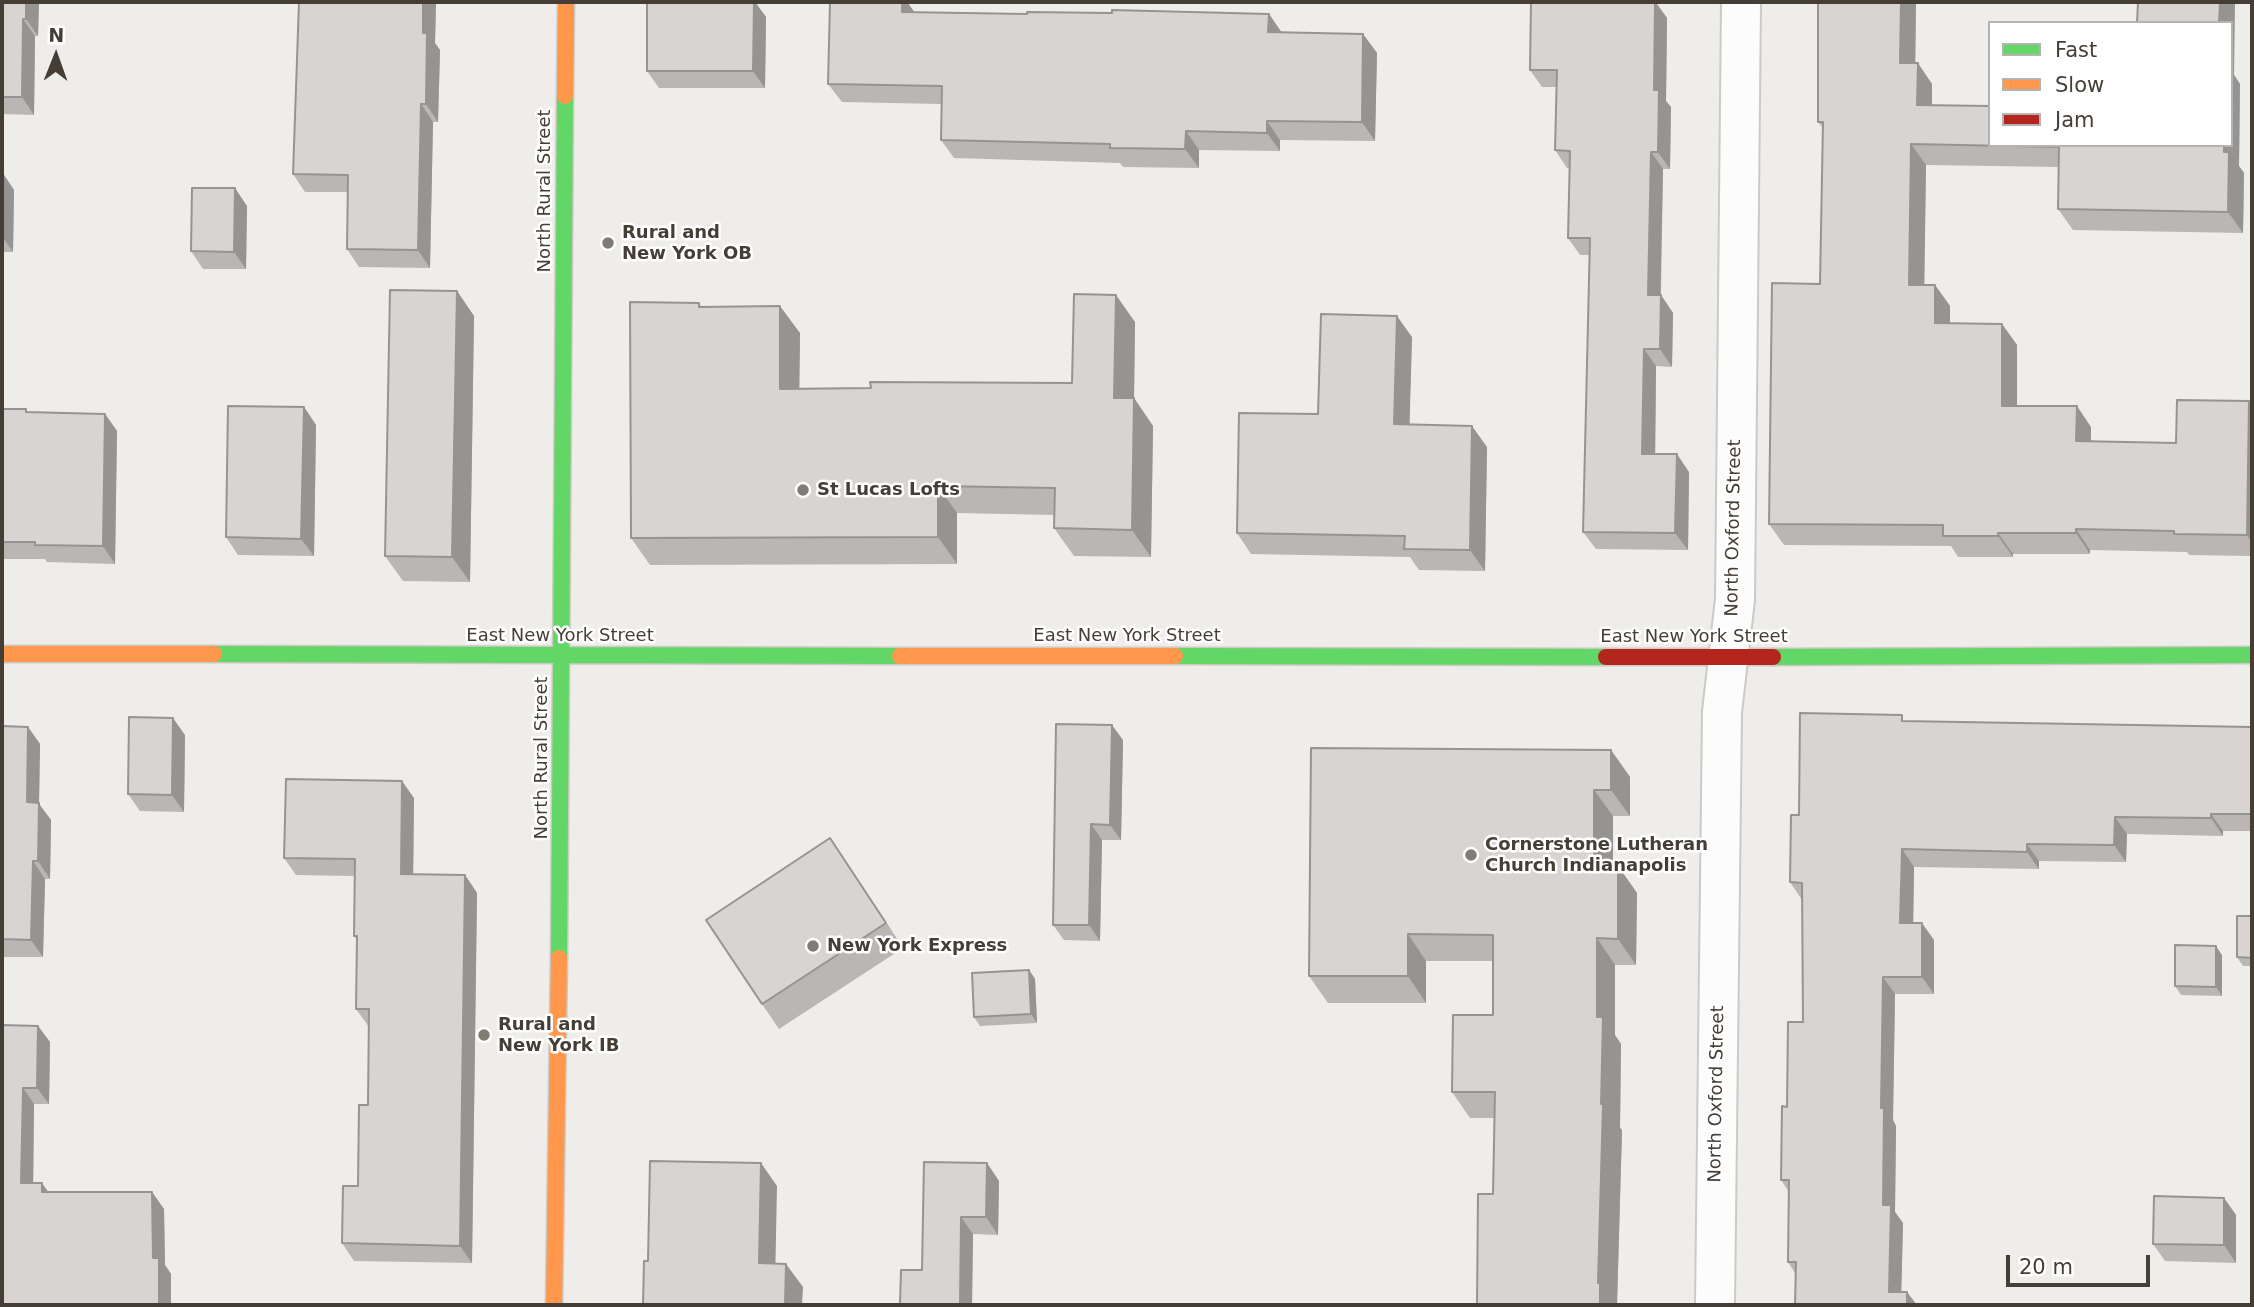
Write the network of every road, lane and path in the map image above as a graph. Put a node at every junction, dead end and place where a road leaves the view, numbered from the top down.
1 (566, 2) edge
2 (1741, 2) edge
3 (2, 654) edge
4 (562, 654) junction
5 (2252, 655) edge
6 (1729, 657) junction
7 (554, 1305) edge
8 (1715, 1305) edge

1 - 4 main road, North Rural Street
2 - 6 street, North Oxford Street
3 - 4 main road, East New York Street
4 - 6 main road, East New York Street
4 - 7 main road, North Rural Street
5 - 6 main road, East New York Street
6 - 8 street, North Oxford Street

